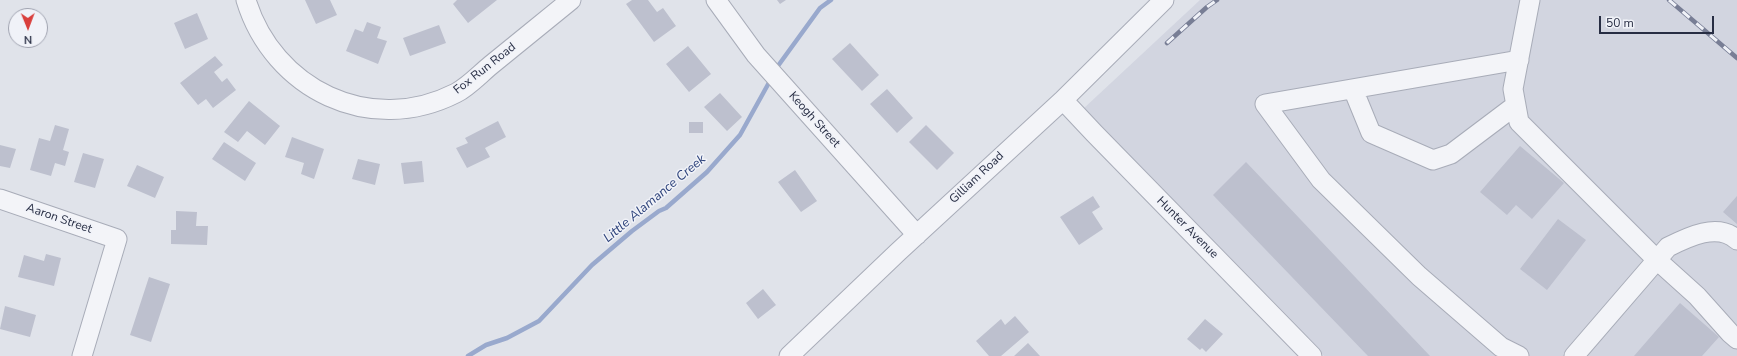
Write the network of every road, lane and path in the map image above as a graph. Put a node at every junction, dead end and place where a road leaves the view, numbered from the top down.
1 (246, 0) edge
2 (571, 0) edge
3 (716, 0) edge
4 (1164, 0) edge
5 (1530, 0) edge
6 (1519, 60) junction
7 (1353, 89) junction
8 (1063, 100) junction
9 (1516, 105) junction
10 (0, 199) edge
11 (917, 234) junction
12 (1737, 240) edge
13 (1657, 260) junction
14 (1737, 339) edge
15 (82, 356) edge
16 (789, 356) edge
17 (1312, 356) edge
18 (1519, 356) edge
19 (1574, 356) edge

1 - 2 street, Fox Run Road
3 - 11 street, Keogh Street
4 - 8 street, Gilliam Road
5 - 6 street
6 - 7 street
6 - 9 street
7 - 9 street
7 - 18 street
8 - 11 street, Gilliam Road
8 - 17 street, Hunter Avenue
9 - 13 street
10 - 15 street, Aaron Street
11 - 16 street, Gilliam Road
12 - 13 street
13 - 14 street
13 - 19 street

